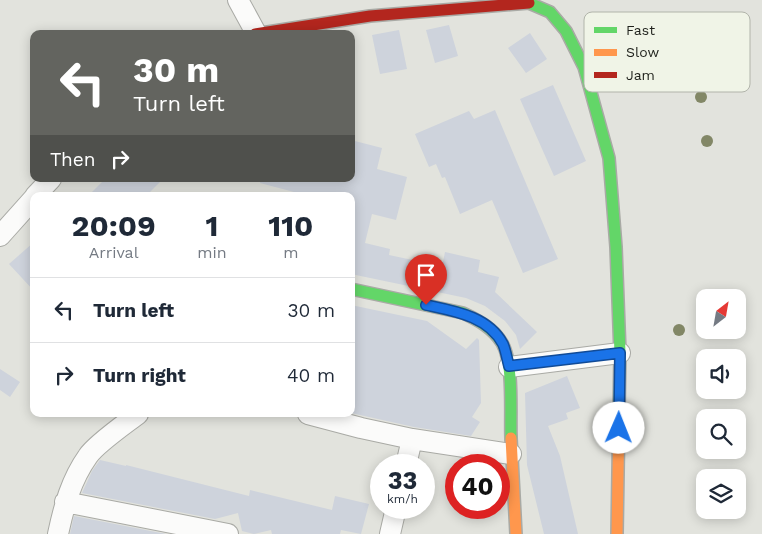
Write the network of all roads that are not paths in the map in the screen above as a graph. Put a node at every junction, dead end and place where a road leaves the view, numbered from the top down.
1 (238, 0) edge
2 (254, 30) edge
3 (276, 30) edge
4 (584, 67) edge
5 (591, 92) edge
6 (48, 182) edge
7 (39, 192) edge
8 (30, 202) edge
9 (0, 236) edge
10 (355, 290) edge
11 (620, 353) junction
12 (509, 366) junction
13 (134, 417) edge
14 (319, 417) edge
15 (412, 438) junction
16 (408, 454) edge
17 (510, 454) junction
18 (65, 502) junction
19 (393, 519) edge
20 (58, 534) edge
21 (228, 534) edge
22 (390, 534) edge
23 (516, 534) edge
24 (616, 534) edge

1 - 2 street
3 - 4 street
5 - 11 street
6 - 7 street
8 - 9 street
10 - 12 street
11 - 12 street
11 - 24 street
12 - 17 street
13 - 18 street
14 - 15 street
15 - 16 street
15 - 17 street
17 - 23 street
18 - 20 street
18 - 21 street
19 - 22 street

